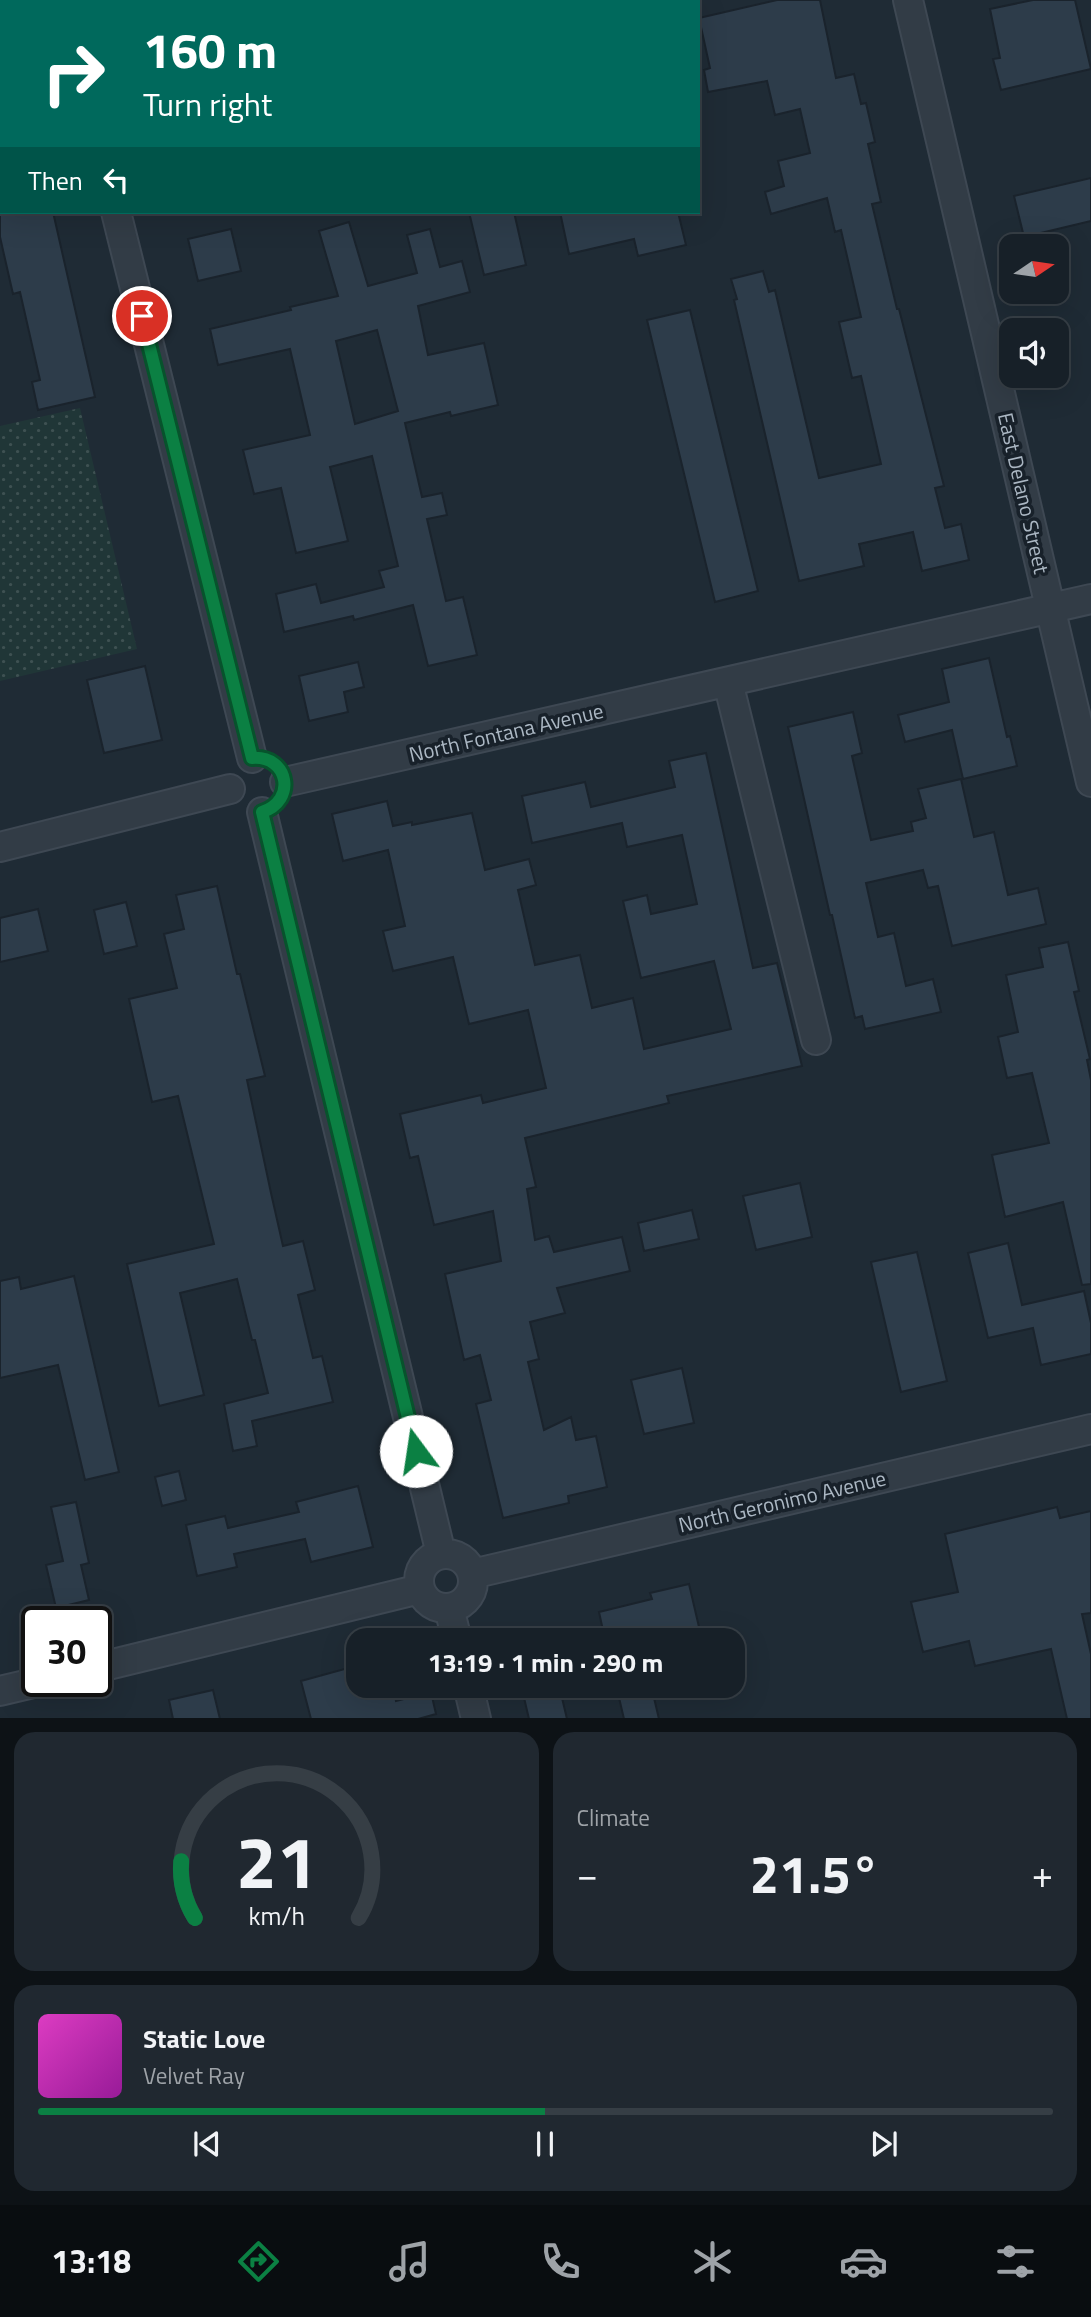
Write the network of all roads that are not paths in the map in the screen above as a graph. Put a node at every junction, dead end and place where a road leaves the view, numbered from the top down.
1 (908, 0) edge
2 (117, 214) edge
3 (1091, 599) edge
4 (1051, 608) junction
5 (728, 682) junction
6 (252, 758) junction
7 (285, 782) junction
8 (1091, 782) edge
9 (230, 789) junction
10 (262, 812) junction
11 (0, 847) edge
12 (816, 1040) dead end
13 (1091, 1429) edge
14 (441, 1554) junction
15 (472, 1574) junction
16 (420, 1589) junction
17 (449, 1608) junction
18 (454, 1628) edge
19 (112, 1664) edge
20 (21, 1686) edge
21 (0, 1691) edge
22 (471, 1698) edge
23 (475, 1718) edge

1 - 4 street, East Delano Street
2 - 6 street
3 - 4 street, North Fontana Avenue
4 - 5 street, North Fontana Avenue
4 - 8 street, East Delano Street
5 - 7 street, North Fontana Avenue
5 - 12 street
6 - 7 street
6 - 9 street
7 - 10 street
9 - 10 street
9 - 11 street
10 - 14 street
13 - 15 street, North Geronimo Avenue
14 - 15 street
14 - 16 street
15 - 17 street
16 - 17 street
16 - 19 street
17 - 18 street
20 - 21 street
22 - 23 street

